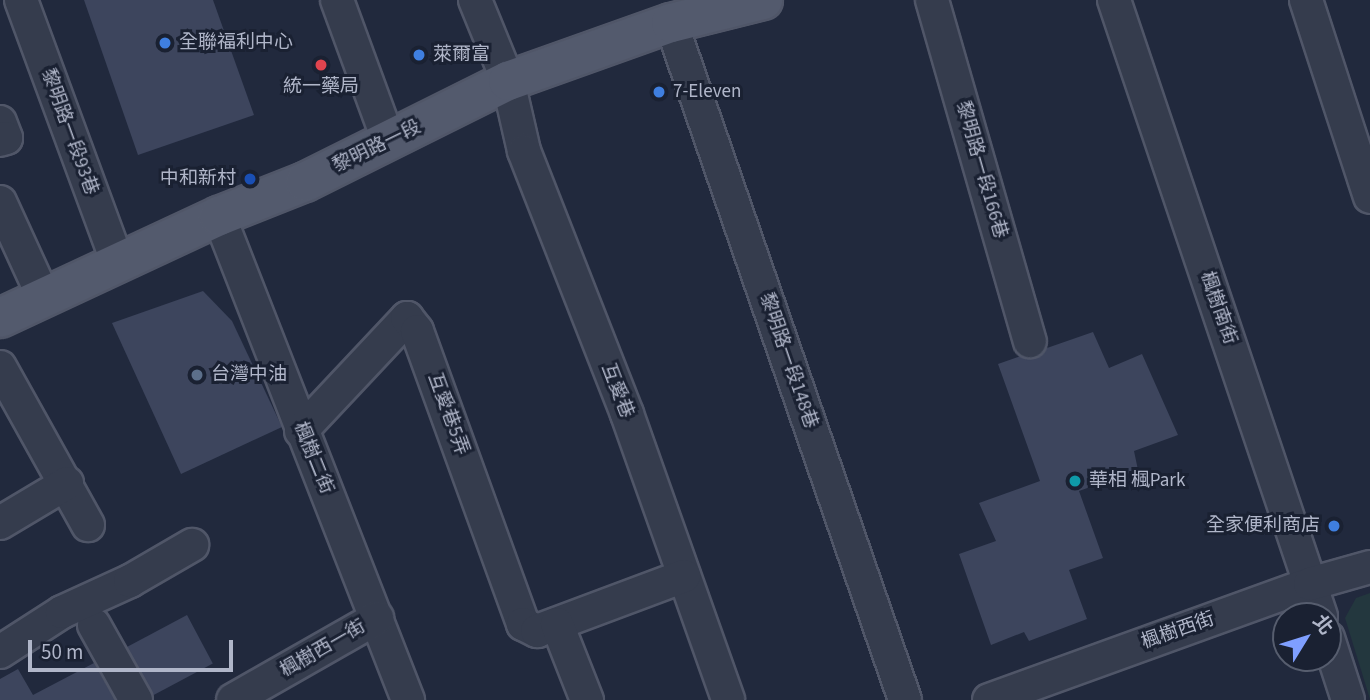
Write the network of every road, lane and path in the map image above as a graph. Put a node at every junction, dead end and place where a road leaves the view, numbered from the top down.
1 (20, 0) edge
2 (337, 0) edge
3 (475, 0) edge
4 (764, 0) edge
5 (932, 0) edge
6 (1114, 0) edge
7 (1306, 0) edge
8 (671, 23) junction
9 (508, 81) junction
10 (0, 122) edge
11 (0, 140) edge
12 (389, 142) junction
13 (1370, 197) edge
14 (0, 202) edge
15 (219, 216) junction
16 (118, 263) junction
17 (44, 298) junction
18 (0, 318) edge
19 (1030, 341) dead end
20 (0, 367) edge
21 (301, 430) junction
22 (67, 483) junction
23 (0, 523) edge
24 (88, 525) dead end
25 (192, 545) dead end
26 (1370, 566) edge
27 (684, 576) junction
28 (1310, 584) junction
29 (1316, 602) edge
30 (377, 618) junction
31 (557, 624) junction
32 (94, 625) dead end
33 (0, 652) edge
34 (1339, 672) edge
35 (1004, 697) edge
36 (136, 700) edge
37 (233, 700) edge
38 (408, 700) edge
39 (587, 700) edge
40 (728, 700) edge
41 (905, 700) edge
42 (1348, 700) edge

1 - 16 street, 黎明路一段93巷
2 - 12 street
3 - 9 street, 互愛巷
4 - 8 main road, 黎明路一段
5 - 19 street, 黎明路一段166巷
6 - 28 street, 楓樹南街
7 - 13 street
8 - 9 main road, 黎明路一段
8 - 41 street, 黎明路一段148巷
9 - 12 main road, 黎明路一段
9 - 27 street, 互愛巷
10 - 11 street
12 - 15 main road, 黎明路一段
14 - 17 street
15 - 16 main road, 黎明路一段
15 - 21 street, 楓樹二街
16 - 17 main road, 黎明路一段
17 - 18 main road, 黎明路一段
20 - 22 street
21 - 30 street, 楓樹二街
21 - 31 street, 互愛巷5弄
22 - 23 street
22 - 24 street
25 - 33 street
26 - 28 street, 楓樹西街
27 - 31 street, 互愛巷5弄
27 - 40 street, 互愛巷
28 - 29 street, 楓樹南街
28 - 35 street, 楓樹西街
30 - 37 street, 楓樹西一街
30 - 38 street, 楓樹二街
31 - 39 street
32 - 36 street
34 - 42 street

